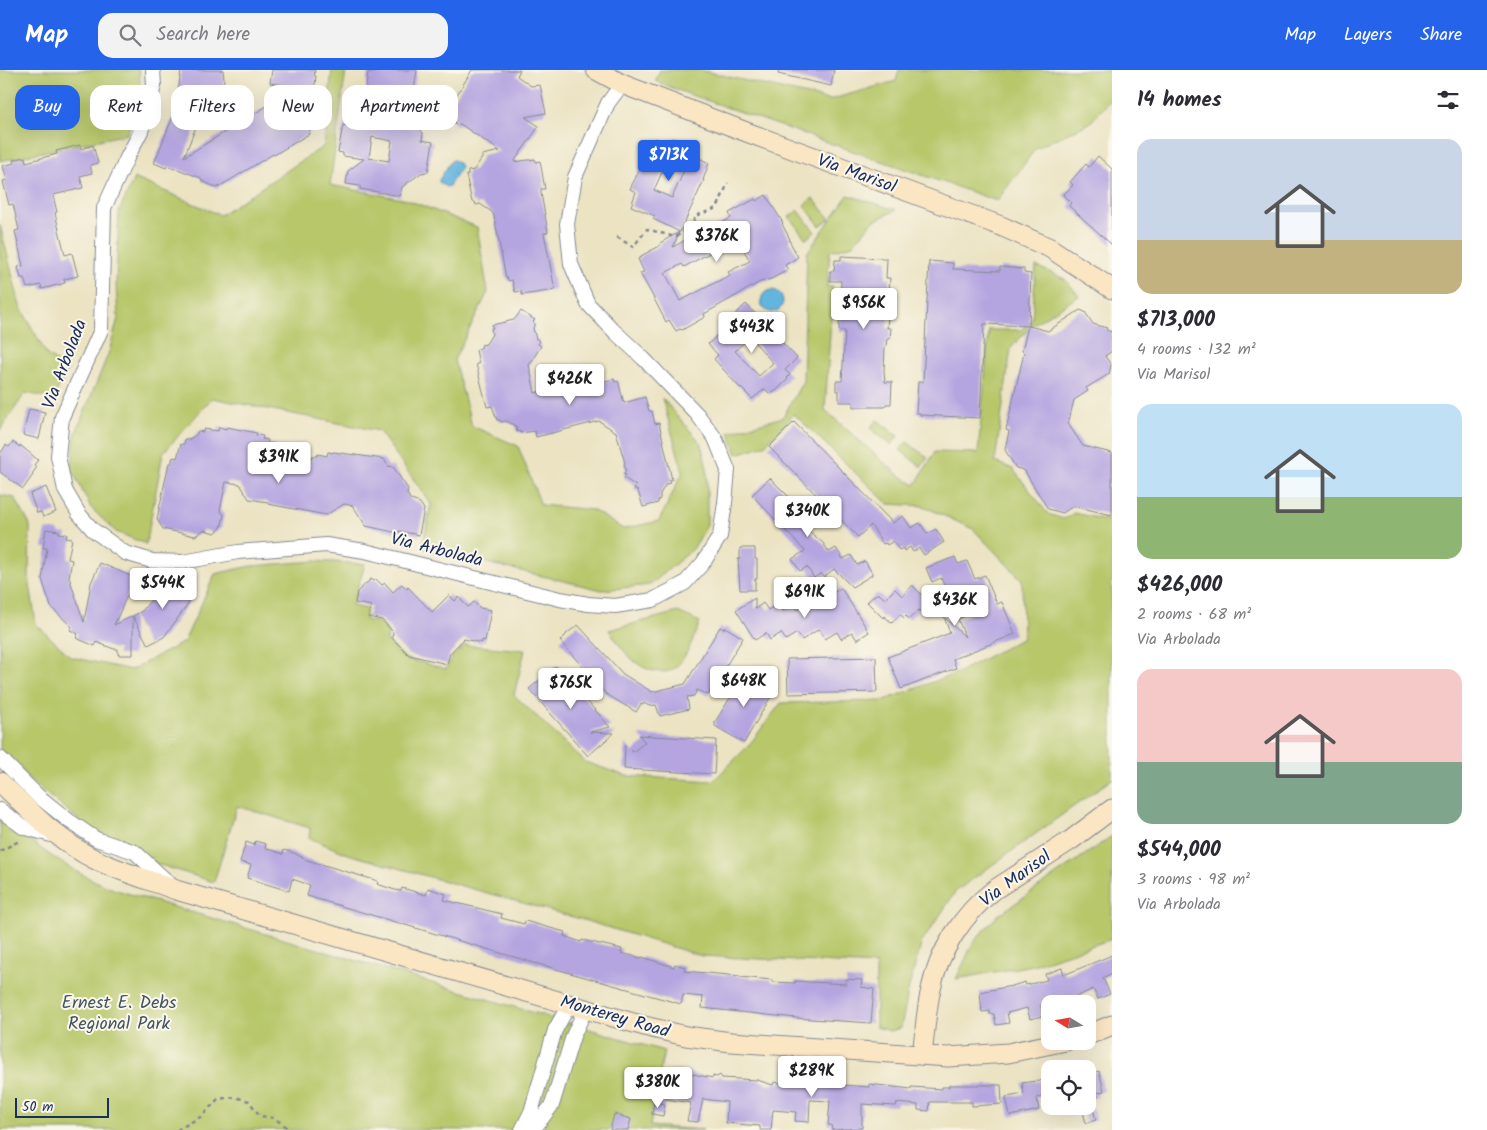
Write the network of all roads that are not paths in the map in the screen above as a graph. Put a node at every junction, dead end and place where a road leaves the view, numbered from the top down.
1 (153, 70) edge
2 (596, 70) edge
3 (622, 84) junction
4 (1112, 289) edge
5 (0, 758) edge
6 (0, 782) edge
7 (1112, 809) edge
8 (0, 810) edge
9 (64, 839) junction
10 (176, 890) junction
11 (578, 1006) junction
12 (1112, 1025) edge
13 (1096, 1032) edge
14 (1041, 1046) edge
15 (922, 1054) junction
16 (534, 1100) junction
17 (552, 1105) junction
18 (522, 1130) edge
19 (533, 1130) edge

1 - 3 street, Via Arbolada
2 - 3 street, Via Marisol
3 - 4 street, Via Marisol
5 - 10 street, Monterey Road
6 - 9 street, Monterey Road
7 - 15 street, Via Marisol
8 - 9 street, Monterey Road
9 - 10 street, Monterey Road
10 - 11 street, Monterey Road
11 - 15 street, Monterey Road
11 - 16 street
11 - 17 street
12 - 13 street
14 - 15 street, Monterey Road
16 - 17 street
16 - 18 street
17 - 19 street

